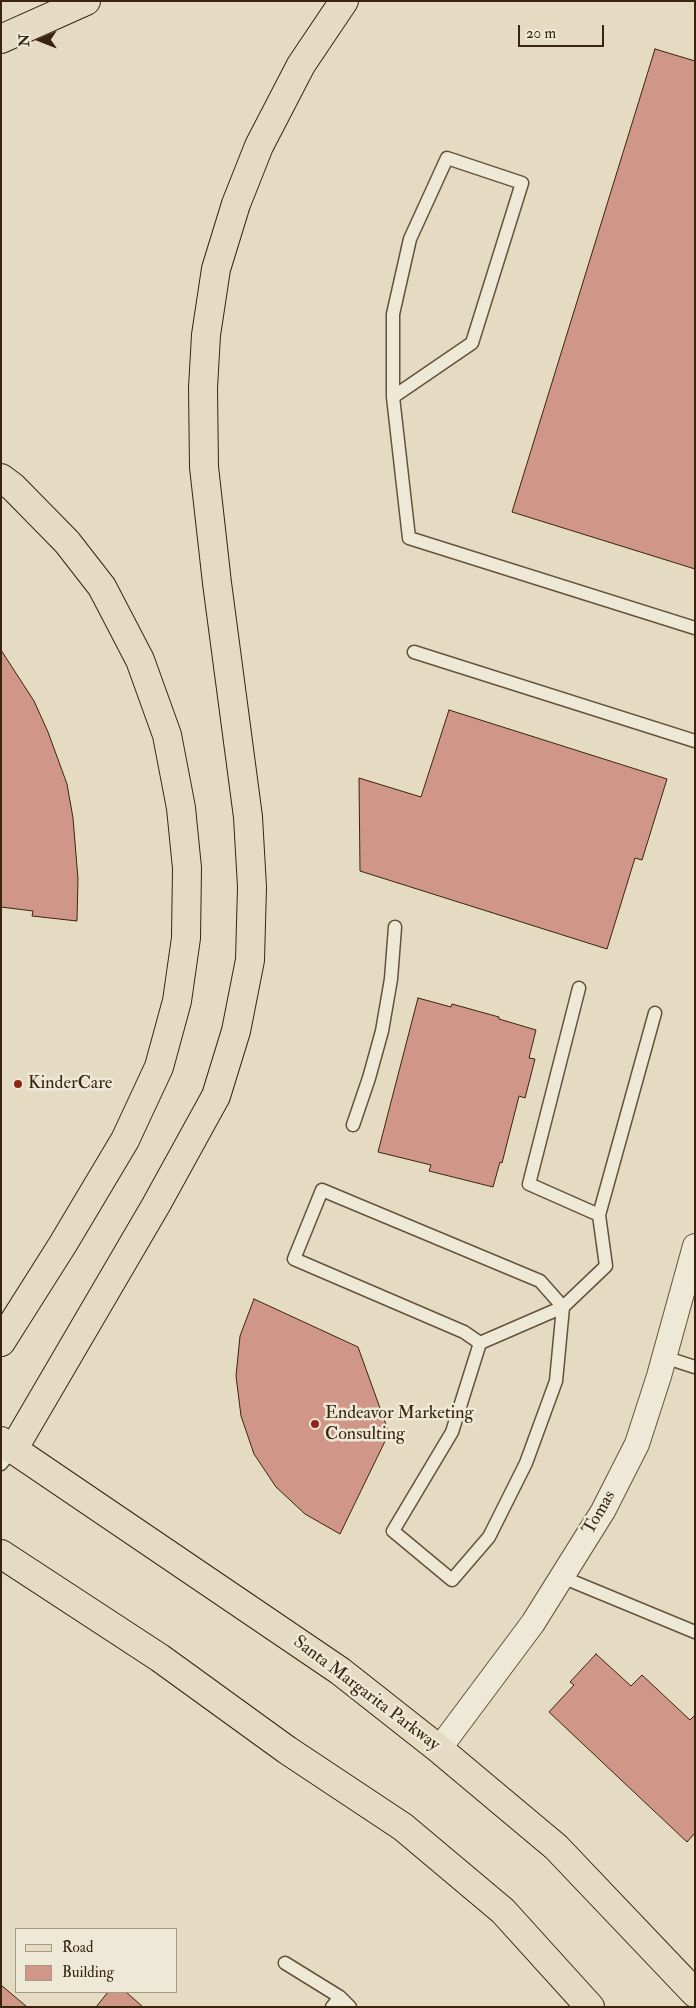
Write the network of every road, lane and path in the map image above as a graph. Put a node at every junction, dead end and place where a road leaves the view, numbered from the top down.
1 (86, 1) edge
2 (344, 1) edge
3 (1, 39) edge
4 (393, 397) junction
5 (1, 478) edge
6 (695, 628) edge
7 (414, 652) dead end
8 (695, 741) edge
9 (395, 927) dead end
10 (579, 988) dead end
11 (654, 1013) dead end
12 (353, 1125) dead end
13 (599, 1215) junction
14 (695, 1246) edge
15 (563, 1307) junction
16 (1, 1342) edge
17 (480, 1343) junction
18 (664, 1357) junction
19 (695, 1367) edge
20 (5, 1451) edge
21 (1, 1554) edge
22 (562, 1577) junction
23 (695, 1632) edge
24 (439, 1749) junction
25 (285, 1963) dead end
26 (695, 1993) edge
27 (336, 2002) edge
28 (350, 2007) edge
29 (590, 2007) edge

1 - 3 main road
2 - 20 main road
4 - 4 lane
4 - 6 lane
5 - 16 main road
7 - 8 lane
9 - 12 lane
10 - 13 lane
11 - 13 lane
13 - 15 lane
14 - 18 street, Tomas
15 - 17 lane
15 - 17 lane
15 - 17 lane
18 - 19 lane
18 - 22 street, Tomas
20 - 24 main road, Santa Margarita Parkway
21 - 29 main road
22 - 23 lane
22 - 24 street, Tomas
24 - 26 main road, Santa Margarita Parkway
25 - 27 lane
27 - 28 lane

